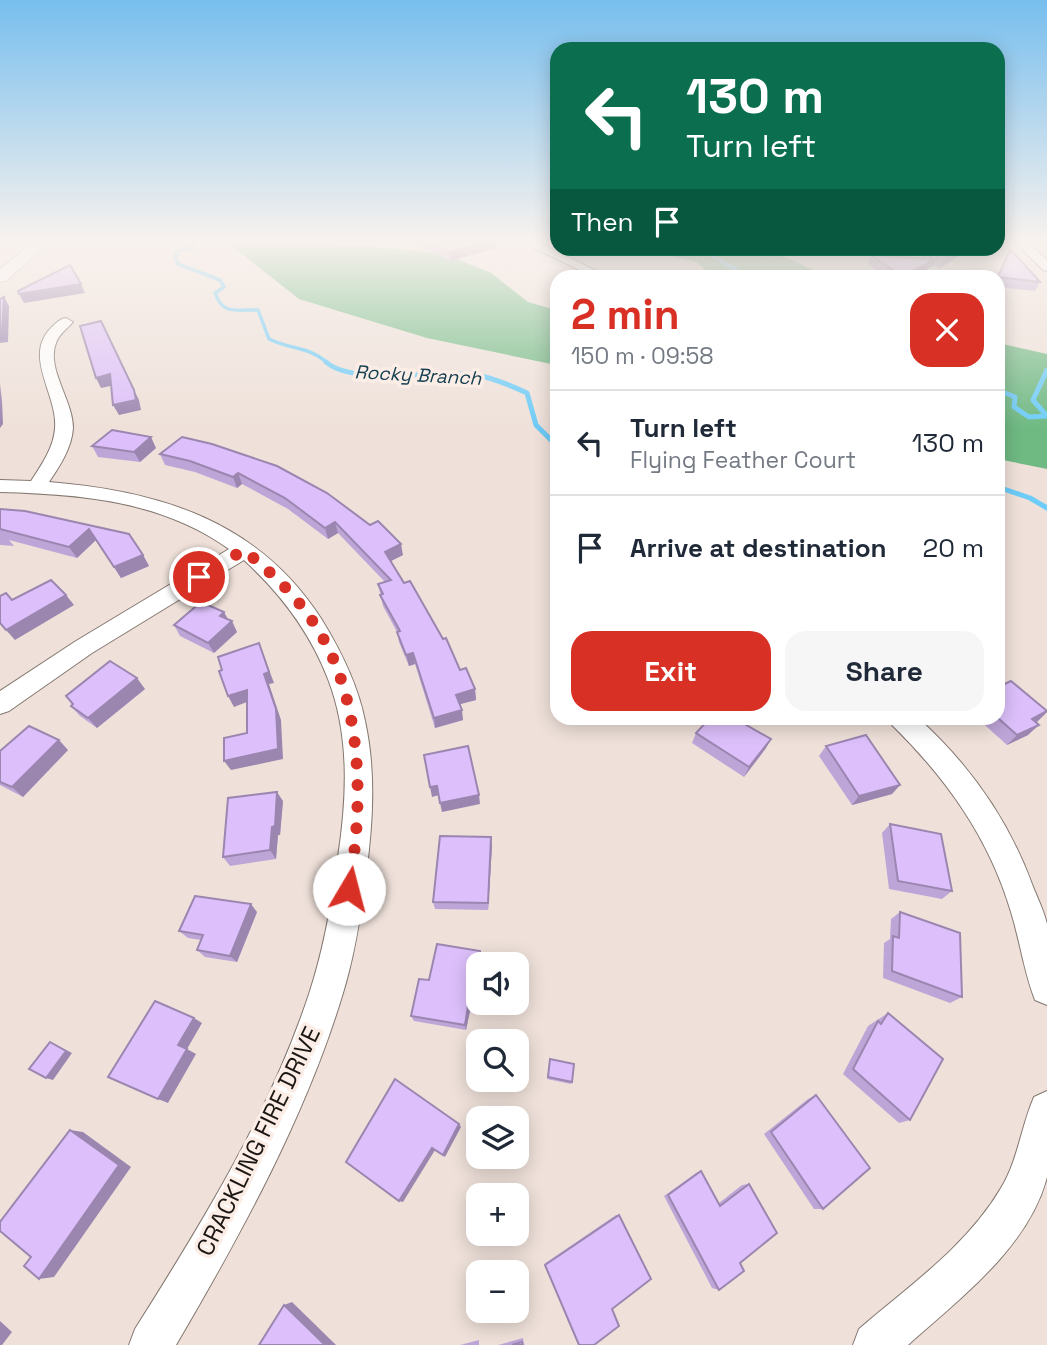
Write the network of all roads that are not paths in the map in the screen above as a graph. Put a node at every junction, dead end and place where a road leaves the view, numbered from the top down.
1 (66, 321) dead end
2 (0, 486) edge
3 (36, 487) junction
4 (244, 550) junction
5 (0, 704) edge
6 (908, 725) edge
7 (1035, 896) edge
8 (1047, 988) edge
9 (1047, 1110) edge
10 (151, 1345) edge
11 (876, 1345) edge

1 - 3 street
2 - 3 street, CRACKLING FIRE DRIVE
3 - 4 street, CRACKLING FIRE DRIVE
4 - 5 street
4 - 10 street, CRACKLING FIRE DRIVE
6 - 7 street
7 - 8 street
9 - 11 street

